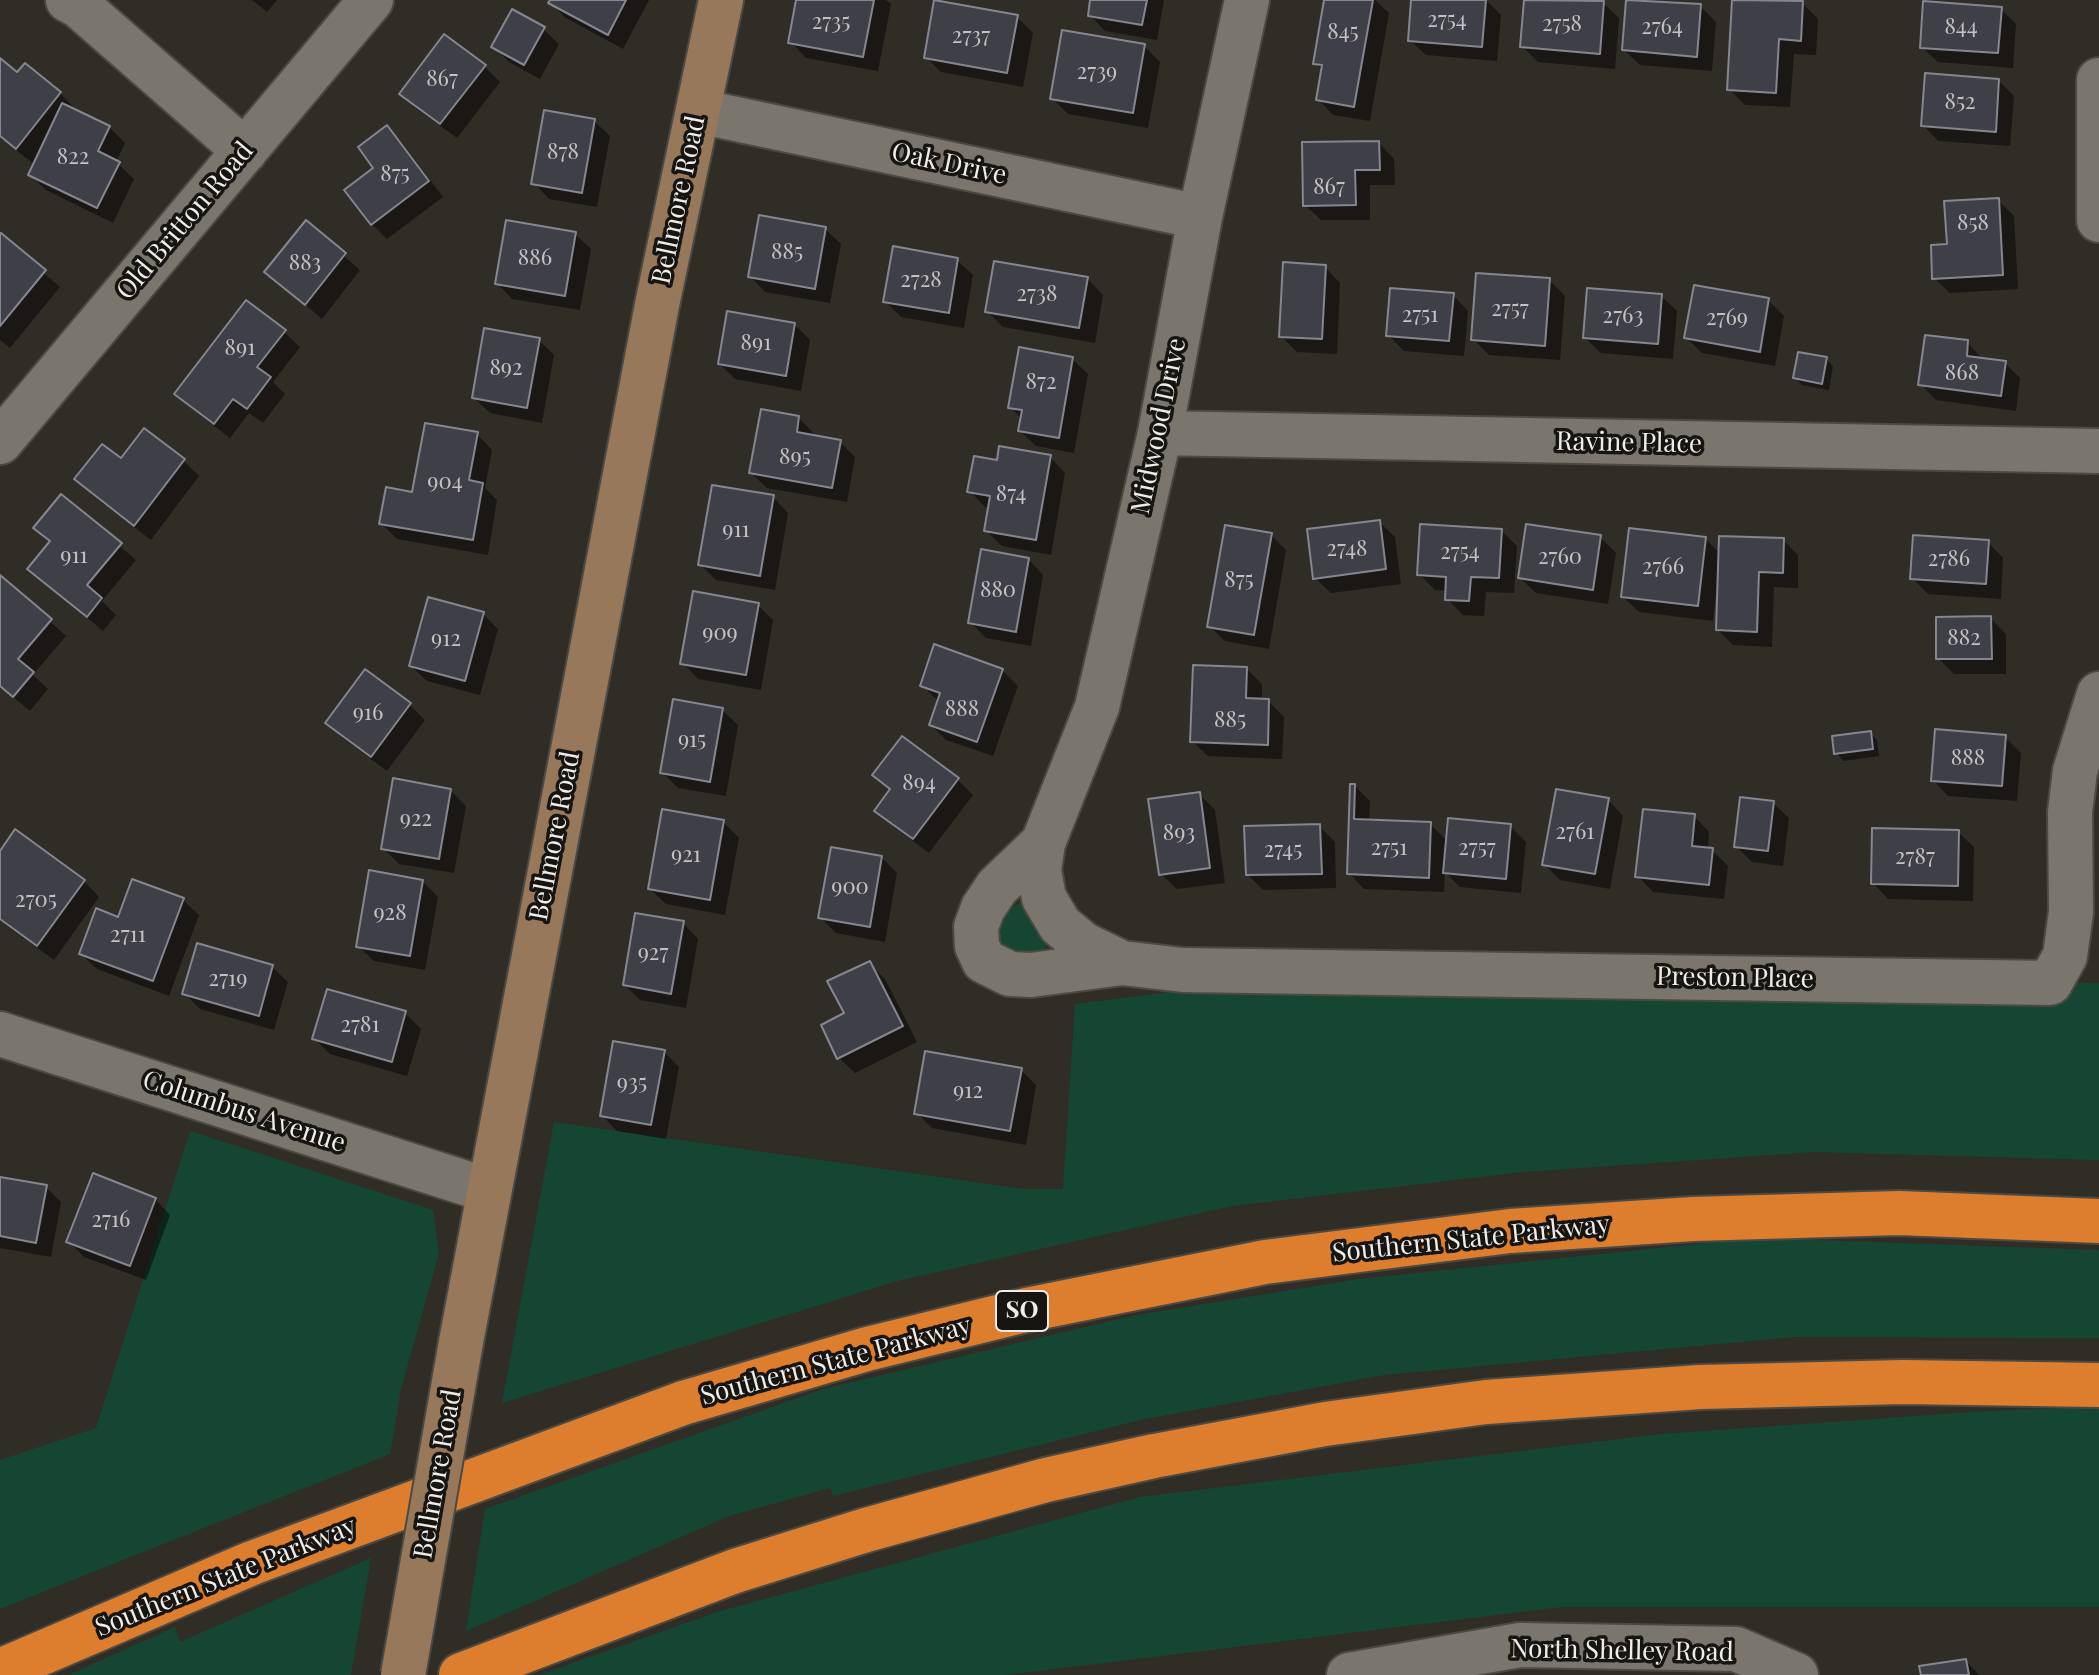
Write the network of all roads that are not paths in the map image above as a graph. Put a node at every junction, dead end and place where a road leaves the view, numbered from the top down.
1 (68, 0) edge
2 (371, 0) edge
3 (721, 0) edge
4 (1247, 0) edge
5 (2099, 80) edge
6 (698, 111) junction
7 (245, 151) junction
8 (1200, 217) junction
9 (2099, 220) edge
10 (1160, 433) junction
11 (0, 442) edge
12 (2099, 451) edge
13 (2099, 694) edge
14 (1043, 843) junction
15 (1122, 963) junction
16 (0, 1034) edge
17 (487, 1190) junction
18 (2099, 1221) edge
19 (2099, 1385) edge
20 (0, 1671) edge
21 (403, 1675) edge
22 (461, 1675) edge
23 (1349, 1675) edge
24 (1796, 1675) edge

1 - 7 street
2 - 7 street, Old Britton Road
3 - 6 main road, Bellmore Road
4 - 8 street, Midwood Drive
5 - 9 street
6 - 8 street, Oak Drive
6 - 17 main road, Bellmore Road
7 - 11 street, Old Britton Road
8 - 10 street, Midwood Drive
10 - 12 street, Ravine Place
10 - 14 street, Midwood Drive
13 - 15 street, Preston Place
14 - 15 street, Midwood Drive
14 - 15 street, Midwood Drive
16 - 17 street, Columbus Avenue
17 - 21 main road, Bellmore Road, bridge
18 - 20 highway, Southern State Parkway / SO
19 - 22 highway
23 - 24 street, North Shelley Road

